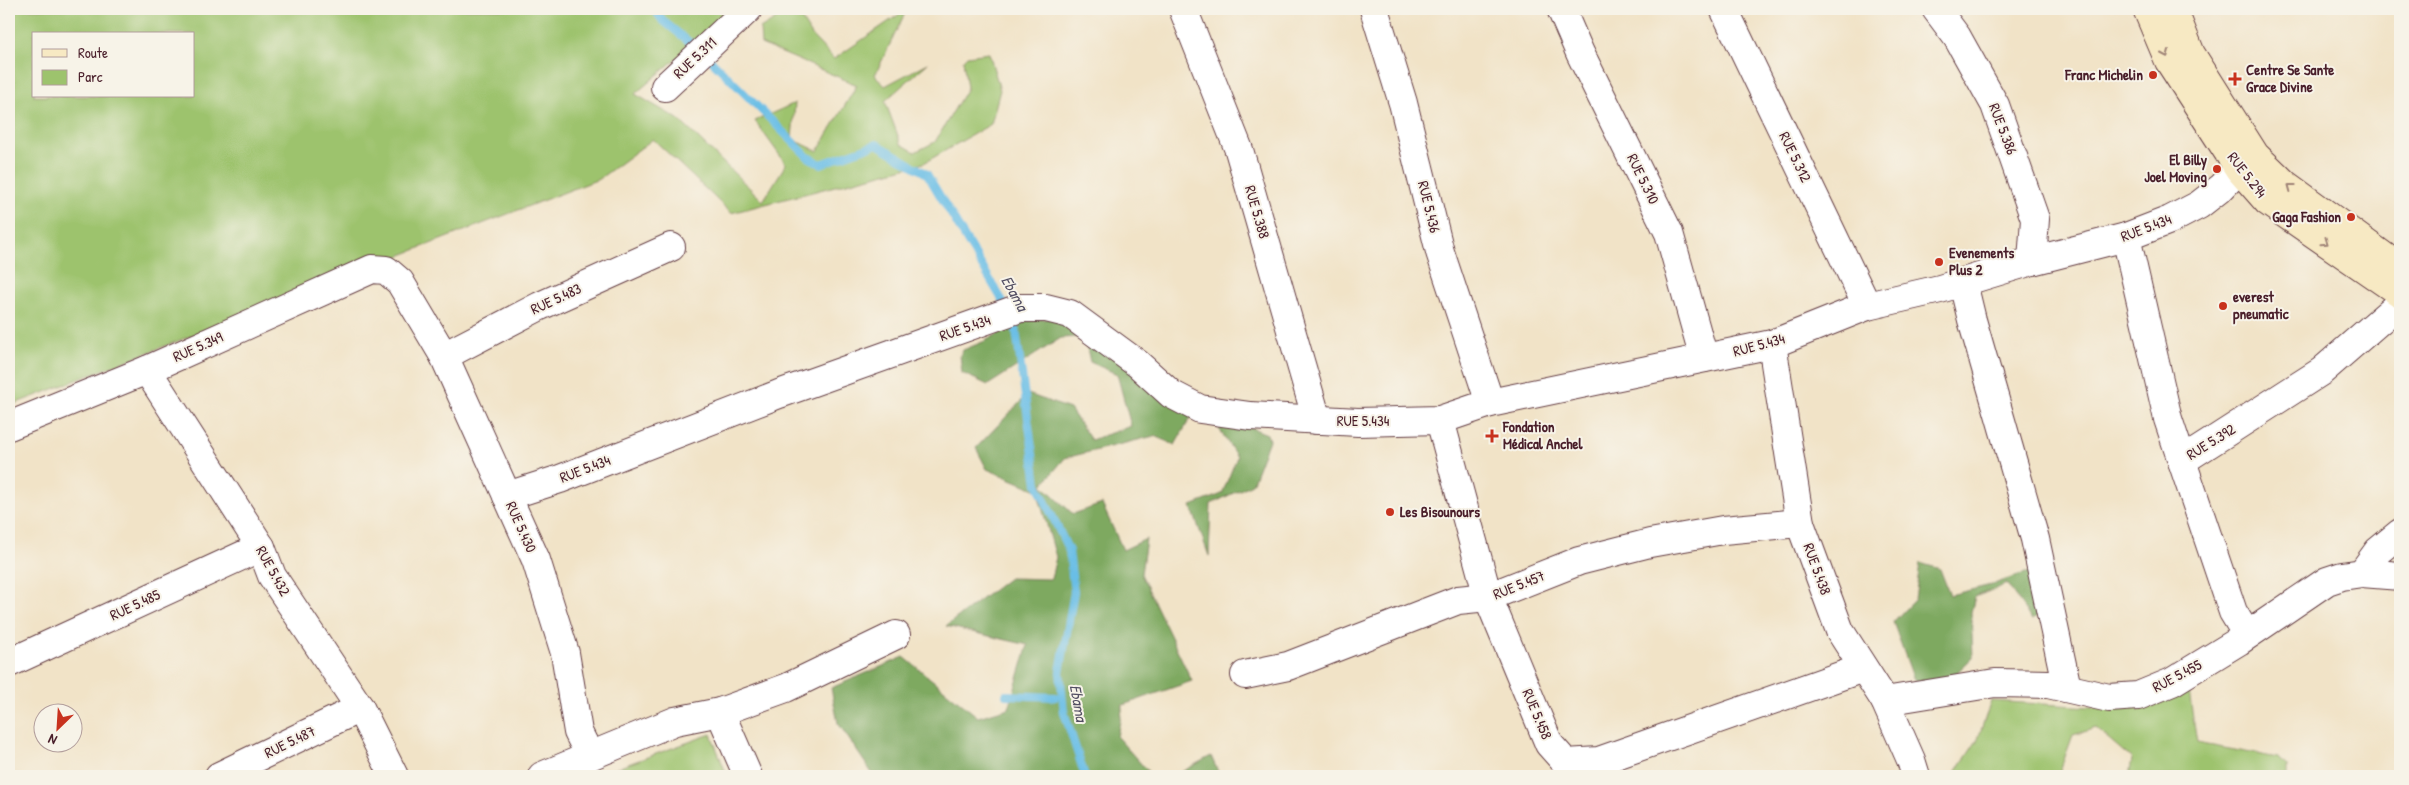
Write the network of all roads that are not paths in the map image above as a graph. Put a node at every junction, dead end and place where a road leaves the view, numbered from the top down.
1 (748, 9) edge
2 (1183, 9) edge
3 (1374, 9) edge
4 (1561, 9) edge
5 (1724, 9) edge
6 (1936, 9) edge
7 (2147, 9) edge
8 (2173, 9) edge
9 (665, 87) dead end
10 (2239, 169) junction
11 (2126, 237) junction
12 (671, 247) dead end
13 (2032, 261) junction
14 (2400, 268) edge
15 (386, 270) joint
16 (1963, 283) junction
17 (2400, 293) edge
18 (2400, 303) edge
19 (1867, 306) junction
20 (1772, 344) junction
21 (444, 356) junction
22 (1704, 358) junction
23 (147, 370) junction
24 (1490, 403) junction
25 (1317, 420) junction
26 (1440, 420) junction
27 (9, 426) edge
28 (2182, 461) junction
29 (507, 496) junction
30 (1800, 523) junction
31 (2400, 533) edge
32 (261, 547) junction
33 (2362, 573) junction
34 (2400, 576) edge
35 (1488, 598) junction
36 (896, 635) dead end
37 (2247, 635) junction
38 (9, 663) edge
39 (1862, 668) junction
40 (1245, 675) dead end
41 (2067, 688) junction
42 (1885, 701) junction
43 (360, 708) junction
44 (720, 712) junction
45 (590, 756) junction
46 (219, 776) edge
47 (394, 776) edge
48 (542, 776) edge
49 (748, 776) edge
50 (1916, 776) edge

1 - 9 street, RUE 5.311
2 - 25 street, RUE 5.388
3 - 24 street, RUE 5.436
4 - 22 street, RUE 5.310
5 - 19 street, RUE 5.312
6 - 13 street, RUE 5.386
7 -> 10 main road, RUE 5.294
14 -> 8 main road, RUE 5.294
10 - 11 street, RUE 5.434
10 -> 17 main road, RUE 5.294
11 - 13 street, RUE 5.434
11 - 28 street, RUE 5.392
12 - 21 street, RUE 5.483
13 - 16 street, RUE 5.434
15 - 21 street, RUE 5.430
15 - 23 street, RUE 5.349
16 - 19 street, RUE 5.434
16 - 41 street
18 - 28 street, RUE 5.392
19 - 20 street, RUE 5.434
20 - 22 street, RUE 5.434
20 - 30 street, RUE 5.438
21 - 29 street, RUE 5.430
22 - 24 street, RUE 5.434
23 - 27 street, RUE 5.349
23 - 32 street, RUE 5.432
24 - 26 street, RUE 5.434
25 - 26 street, RUE 5.434
25 - 29 street, RUE 5.434
26 - 35 street, RUE 5.458
28 - 37 street
29 - 45 street, RUE 5.430
30 - 35 street, RUE 5.457
30 - 39 street, RUE 5.438
31 - 33 street
32 - 38 street, RUE 5.485
32 - 43 street, RUE 5.432
33 - 34 street, RUE 5.455
33 - 37 street, RUE 5.455
35 - 39 street, RUE 5.458
35 - 40 street, RUE 5.457
36 - 44 street
37 - 41 street, RUE 5.455
39 - 42 street, RUE 5.438
41 - 42 street, RUE 5.455
42 - 50 street, RUE 5.438
43 - 46 street, RUE 5.487
43 - 47 street, RUE 5.432
44 - 45 street
44 - 49 street
45 - 48 street

